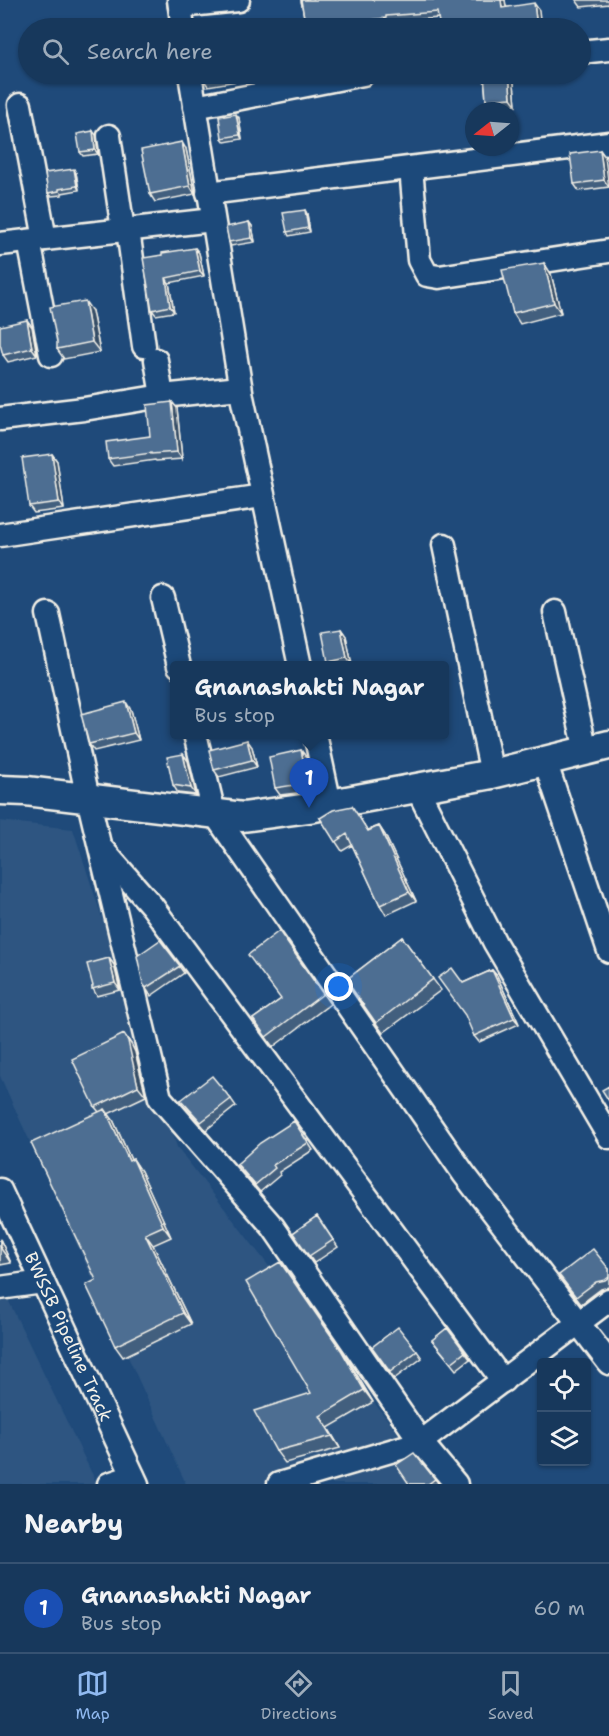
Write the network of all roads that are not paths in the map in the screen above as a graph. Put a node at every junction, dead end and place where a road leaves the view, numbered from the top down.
1 (238, 0) edge
2 (179, 3) edge
3 (181, 18) edge
4 (609, 50) edge
5 (591, 51) edge
6 (192, 84) edge
7 (310, 84) edge
8 (20, 105) dead end
9 (195, 106) junction
10 (109, 136) dead end
11 (609, 144) edge
12 (411, 168) junction
13 (208, 193) junction
14 (213, 220) junction
15 (125, 230) junction
16 (37, 240) junction
17 (0, 244) edge
18 (609, 251) edge
19 (51, 355) dead end
20 (240, 388) junction
21 (162, 396) junction
22 (0, 419) edge
23 (263, 496) junction
24 (0, 535) edge
25 (444, 545) dead end
26 (163, 598) dead end
27 (555, 612) dead end
28 (48, 614) dead end
29 (178, 661) edge
30 (299, 661) edge
31 (196, 739) edge
32 (316, 739) edge
33 (597, 748) edge
34 (545, 761) junction
35 (492, 774) junction
36 (417, 788) junction
37 (0, 790) edge
38 (88, 798) junction
39 (330, 804) junction
40 (214, 813) junction
41 (100, 847) junction
42 (609, 951) edge
43 (609, 1137) edge
44 (0, 1190) edge
45 (43, 1282) junction
46 (0, 1288) edge
47 (609, 1300) edge
48 (578, 1323) junction
49 (609, 1363) edge
50 (503, 1381) junction
51 (421, 1442) junction
52 (135, 1480) edge
53 (109, 1484) edge
54 (279, 1484) edge
55 (456, 1484) edge

1 - 2 street
2 - 3 street
4 - 5 street
6 - 9 street
7 - 9 street
8 - 16 street
9 - 13 street
10 - 15 street
11 - 12 street
12 - 13 street
12 - 18 street
13 - 14 street
14 - 15 street
14 - 20 street
15 - 16 street
15 - 21 street
16 - 17 street
16 - 19 street
20 - 21 street
20 - 23 street
21 - 22 street
23 - 24 street
23 - 30 street
25 - 35 street
26 - 29 street
27 - 33 street
28 - 38 street
31 - 40 street
32 - 39 street
33 - 34 street
34 - 35 street
34 - 42 street
35 - 36 street
36 - 39 street
36 - 43 street
37 - 38 street
38 - 40 street
38 - 41 street
39 - 40 street
40 - 48 street
41 - 50 street
41 - 51 street
44 - 45 street, BWSSB Pipeline Track
45 - 46 street
45 - 52 street, BWSSB Pipeline Track
47 - 48 street
48 - 49 street
48 - 50 street
50 - 51 street
51 - 54 street
51 - 55 street
52 - 53 street

